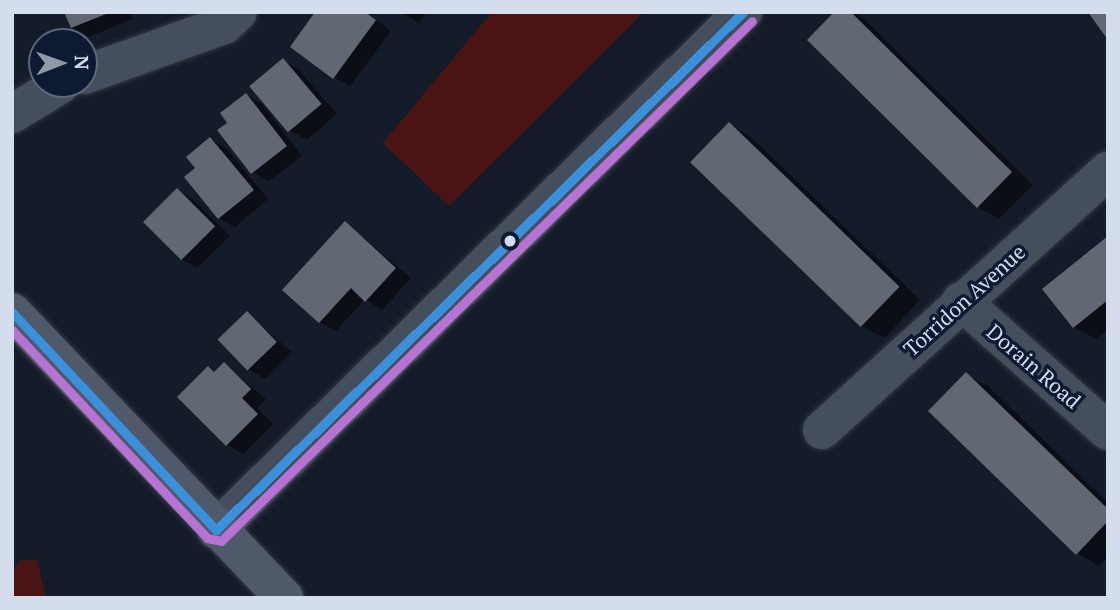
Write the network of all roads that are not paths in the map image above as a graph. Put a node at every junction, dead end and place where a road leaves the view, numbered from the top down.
1 (238, 12) edge
2 (743, 12) edge
3 (98, 70) edge
4 (38, 98) edge
5 (12, 114) edge
6 (1108, 171) edge
7 (961, 301) junction
8 (12, 312) edge
9 (822, 430) dead end
10 (1108, 431) edge
11 (216, 530) junction
12 (284, 598) edge

1 - 3 street
2 - 11 street
4 - 5 street
6 - 7 street, Torridon Avenue
7 - 9 street, Torridon Avenue
7 - 10 street, Dorain Road
8 - 11 main road
11 - 12 main road

